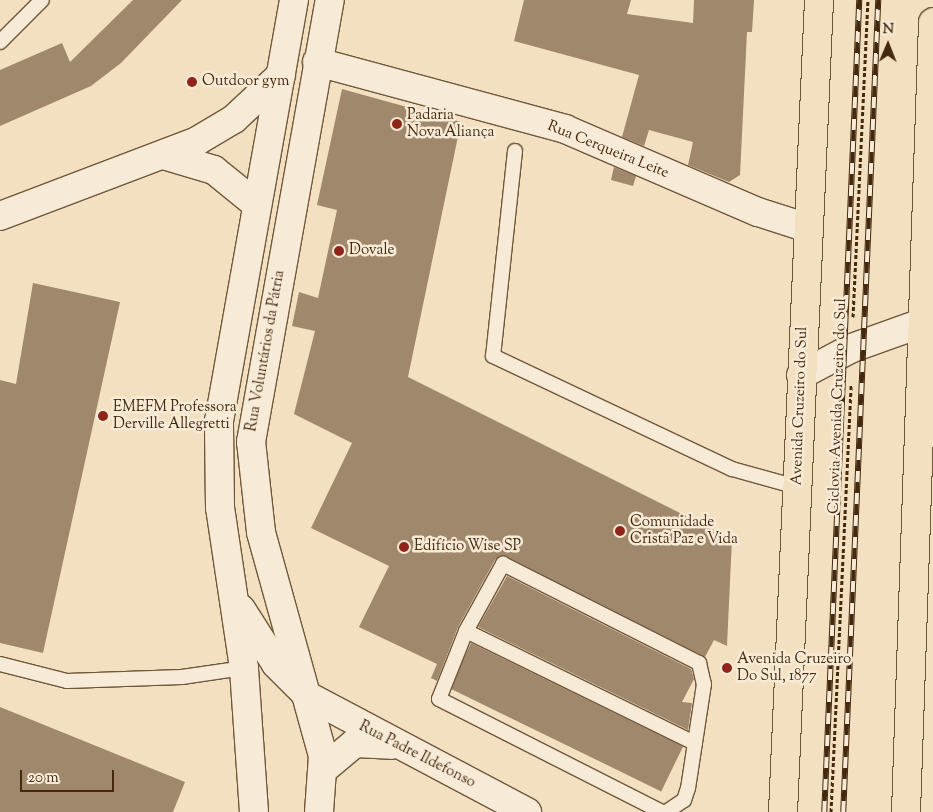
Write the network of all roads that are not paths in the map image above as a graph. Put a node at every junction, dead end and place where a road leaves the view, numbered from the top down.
1 (42, 0) edge
2 (294, 0) edge
3 (330, 0) edge
4 (819, 0) edge
5 (933, 22) edge
6 (0, 42) edge
7 (317, 62) junction
8 (278, 77) junction
9 (516, 151) dead end
10 (167, 156) junction
11 (257, 204) junction
12 (0, 216) edge
13 (928, 223) edge
14 (808, 228) junction
15 (926, 320) edge
16 (801, 375) junction
17 (797, 487) junction
18 (236, 601) junction
19 (466, 631) junction
20 (0, 664) edge
21 (244, 668) junction
22 (308, 696) junction
23 (695, 744) junction
24 (402, 747) junction
25 (324, 768) junction
26 (673, 811) edge
27 (254, 812) edge
28 (319, 812) edge
29 (527, 812) edge
30 (783, 812) edge
31 (906, 812) edge

1 - 6 lane
2 - 8 main road
3 - 7 main road, Rua Voluntários da Pátria
4 - 14 main road, Avenida Cruzeiro do Sul
5 - 13 main road
7 - 8 main road
7 - 14 main road, Rua Cerqueira Leite
7 - 22 main road, Rua Voluntários da Pátria
8 - 10 main road
8 - 11 main road
9 - 17 lane
10 - 11 main road
10 - 12 main road
11 - 18 main road
13 - 15 main road
14 - 16 main road, Avenida Cruzeiro do Sul
15 - 16 main road
15 - 31 main road
16 - 17 main road, Avenida Cruzeiro do Sul
17 - 30 main road, Avenida Cruzeiro do Sul
18 - 21 main road
18 - 22 main road, Rua Padre Ildefonso
19 - 23 lane
19 - 23 lane
19 - 26 lane
20 - 21 lane
21 - 27 main road
22 - 24 main road, Rua Padre Ildefonso
22 - 25 main road, Rua Voluntários da Pátria
23 - 26 lane
24 - 25 main road
24 - 29 main road, Rua Padre Ildefonso
25 - 28 main road, Rua Voluntários da Pátria

